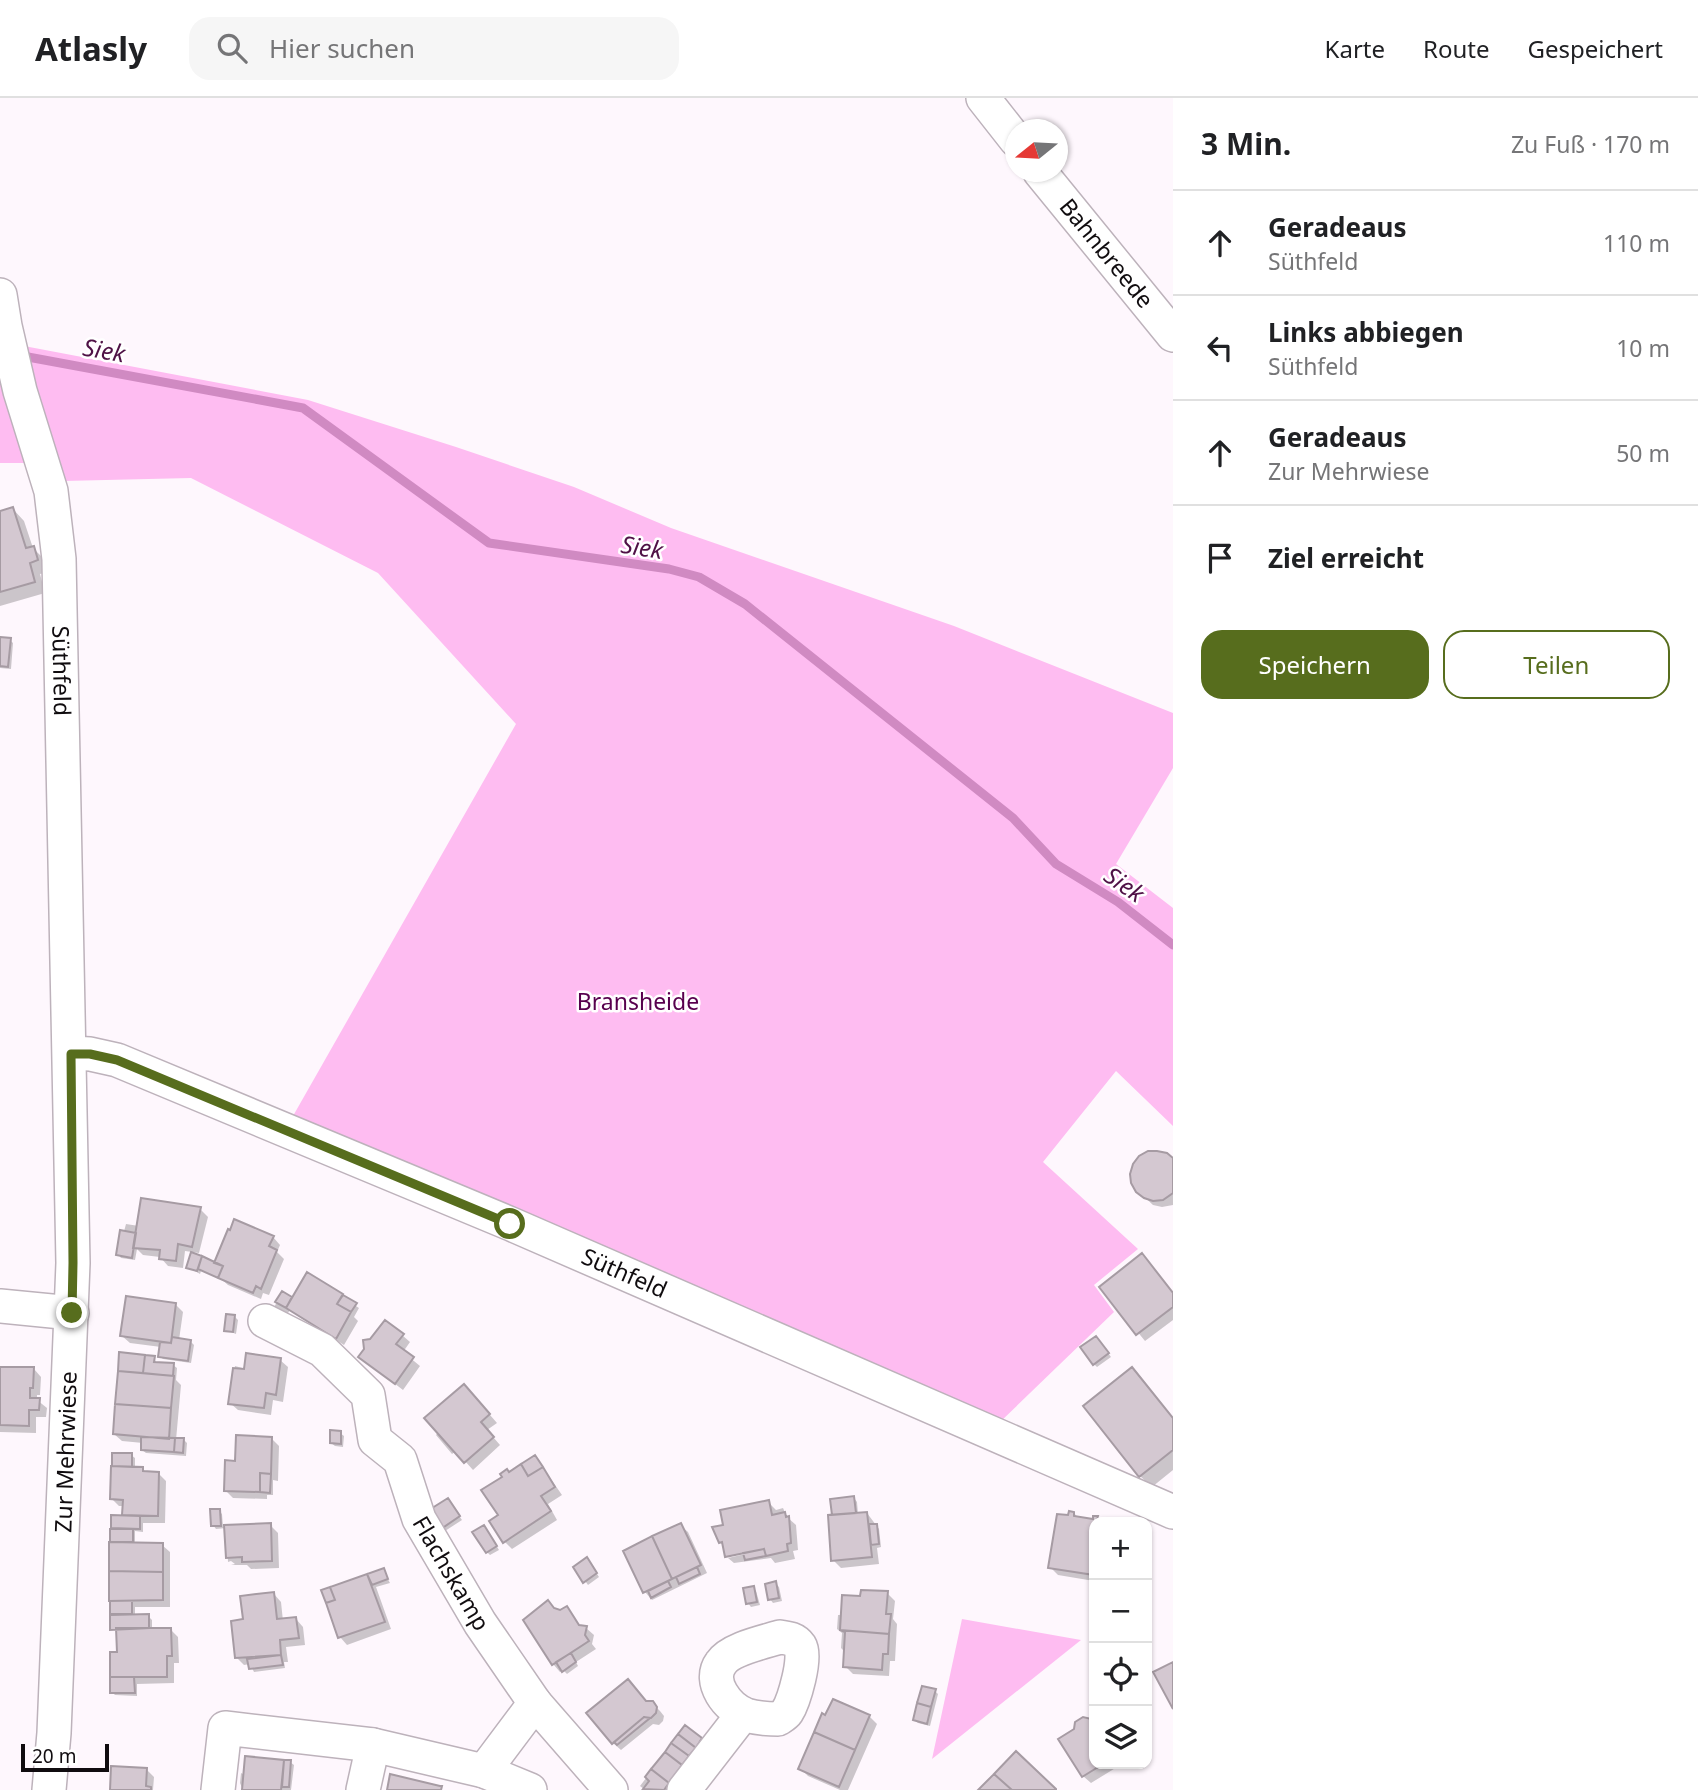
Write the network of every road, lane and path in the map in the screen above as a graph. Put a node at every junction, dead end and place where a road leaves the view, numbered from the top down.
1 (983, 98) edge
2 (1005, 126) edge
3 (1048, 182) edge
4 (0, 295) edge
5 (1173, 335) edge
6 (71, 1054) junction
7 (72, 1114) joint
8 (0, 1306) edge
9 (72, 1313) junction
10 (265, 1321) dead end
11 (1173, 1512) edge
12 (535, 1703) junction
13 (743, 1714) dead end
14 (373, 1745) junction
15 (484, 1771) junction
16 (527, 1789) edge
17 (49, 1790) edge
18 (218, 1790) edge
19 (363, 1790) edge
20 (611, 1790) edge
21 (684, 1790) edge

1 - 2 street
3 - 5 street, Bahnbreede
4 - 6 street, Süthfeld
6 - 7 street, Süthfeld
6 - 11 street, Süthfeld
7 - 9 street, Zur Mehrwiese
8 - 9 street
9 - 17 street, Zur Mehrwiese
10 - 12 street, Flachskamp
12 - 15 street
12 - 20 street, Flachskamp
13 - 21 street
14 - 15 street
14 - 18 street
14 - 19 street
15 - 16 street

